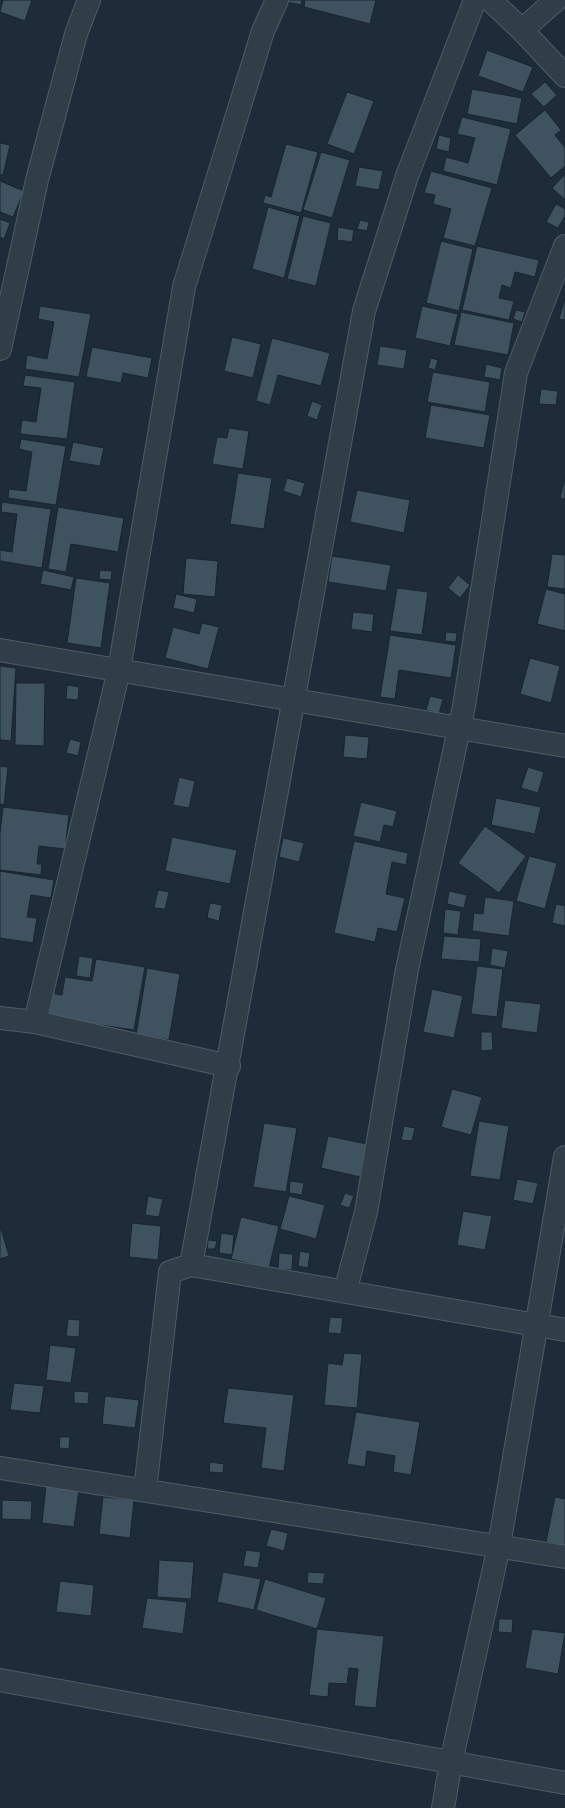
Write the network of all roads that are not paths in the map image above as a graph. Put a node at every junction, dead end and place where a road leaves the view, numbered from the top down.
1 (89, 0) edge
2 (277, 0) edge
3 (476, 0) edge
4 (490, 0) edge
5 (556, 0) edge
6 (522, 30) junction
7 (565, 76) edge
8 (565, 246) edge
9 (0, 349) edge
10 (0, 650) edge
11 (119, 670) junction
12 (294, 700) junction
13 (459, 728) junction
14 (565, 746) edge
15 (0, 1018) edge
16 (35, 1022) junction
17 (229, 1066) junction
18 (565, 1157) edge
19 (191, 1265) junction
20 (345, 1292) junction
21 (538, 1326) junction
22 (565, 1330) edge
23 (0, 1462) edge
24 (145, 1490) junction
25 (499, 1546) junction
26 (565, 1557) edge
27 (0, 1680) edge
28 (450, 1762) junction
29 (565, 1783) edge
30 (443, 1808) edge

1 - 9 street
2 - 11 street
3 - 12 street
4 - 6 street
5 - 6 street
6 - 7 street
8 - 13 street
10 - 11 street
11 - 12 street
11 - 16 street
12 - 13 street
12 - 17 street
13 - 14 street
13 - 20 street
15 - 16 street
16 - 17 street
17 - 19 street
18 - 21 street
19 - 20 street
19 - 24 street
20 - 21 street
21 - 22 street
21 - 25 street
23 - 24 street
24 - 25 street
25 - 26 street
25 - 28 street
27 - 28 street
28 - 29 street
28 - 30 street

